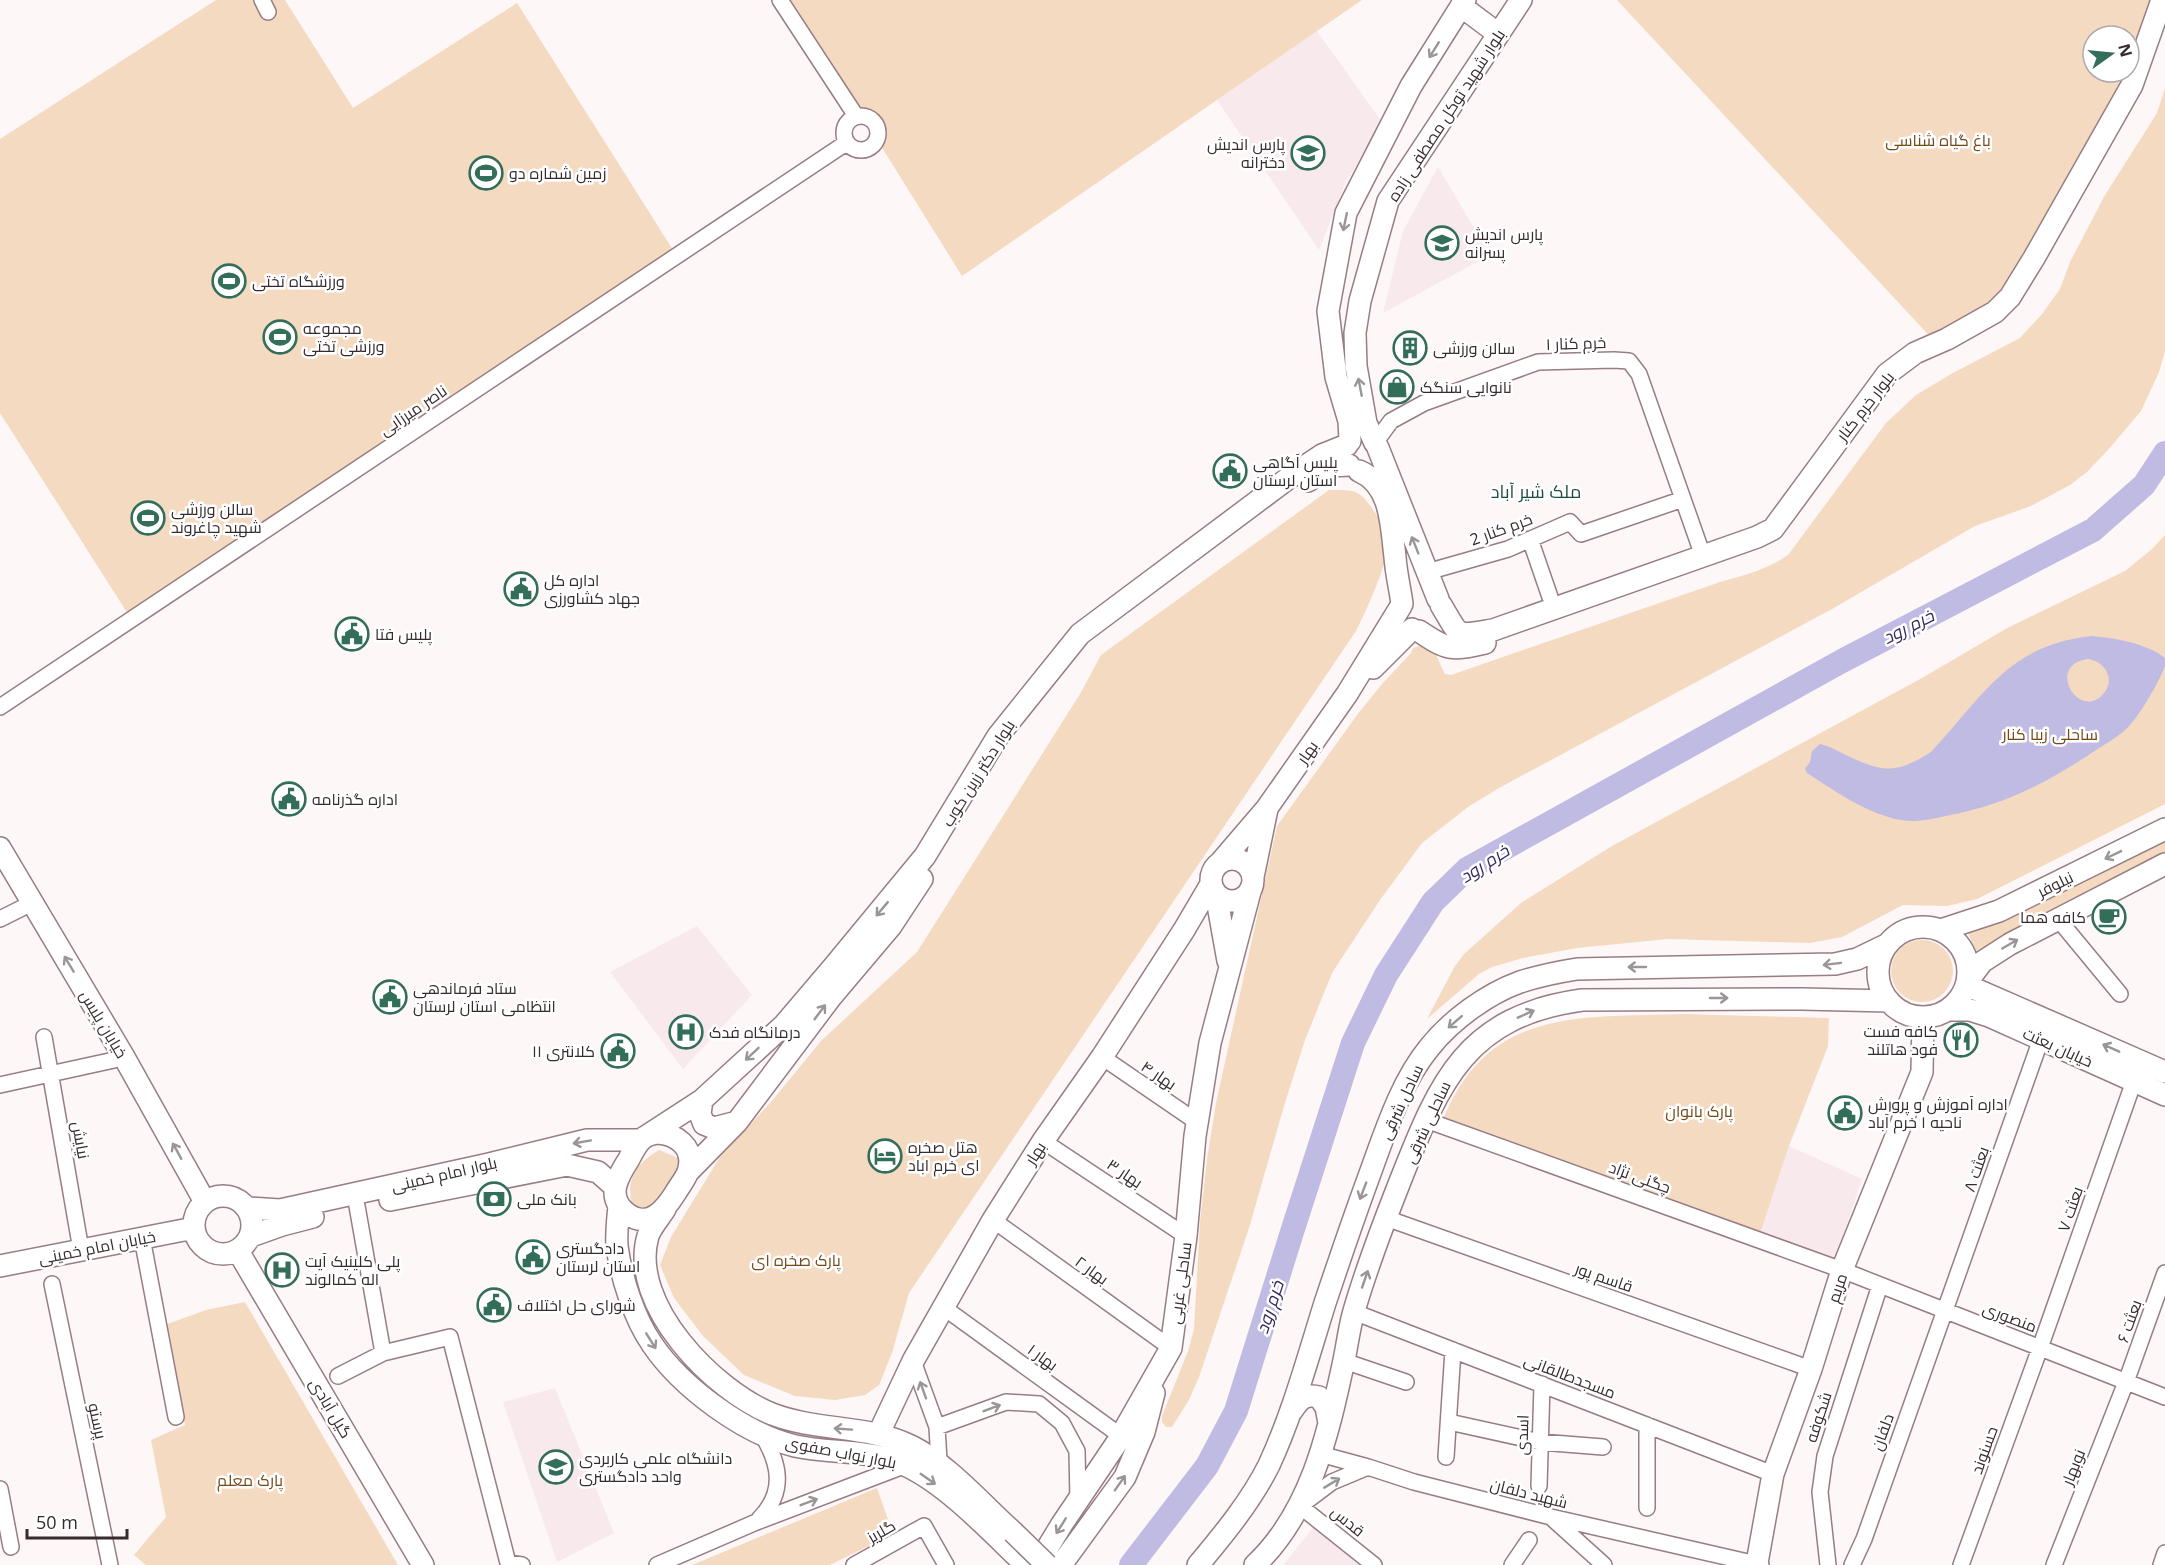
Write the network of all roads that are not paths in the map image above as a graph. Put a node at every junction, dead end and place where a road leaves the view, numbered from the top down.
1 (780, 0) edge
2 (1521, 0) edge
3 (2162, 0) edge
4 (1463, 3) edge
5 (2165, 32) edge
6 (1497, 33) junction
7 (856, 116) junction
8 (846, 143) junction
9 (1377, 446) junction
10 (1351, 455) junction
11 (1683, 499) junction
12 (1530, 539) junction
13 (1703, 556) junction
14 (1428, 572) junction
15 (1550, 597) dead end
16 (1439, 602) junction
17 (1402, 605) junction
18 (1416, 630) junction
19 (1347, 694) junction
20 (0, 707) edge
21 (1268, 808) junction
22 (2165, 829) edge
23 (1, 852) edge
24 (2165, 864) edge
25 (1215, 880) junction
26 (1252, 882) junction
27 (32, 903) junction
28 (0, 919) edge
29 (2058, 919) junction
30 (1184, 930) junction
31 (1941, 930) junction
32 (1226, 944) junction
33 (1886, 945) junction
34 (1229, 967) junction
35 (1966, 983) junction
36 (2120, 994) dead end
37 (1888, 1001) junction
38 (1947, 1010) junction
39 (1923, 1017) junction
40 (44, 1037) dead end
41 (2041, 1039) junction
42 (1102, 1058) junction
43 (114, 1060) dead end
44 (2165, 1072) edge
45 (51, 1074) junction
46 (2134, 1081) junction
47 (0, 1085) edge
48 (2165, 1095) edge
49 (702, 1100) junction
50 (1426, 1120) junction
51 (737, 1122) junction
52 (1197, 1122) junction
53 (641, 1140) junction
54 (1043, 1140) junction
55 (689, 1171) junction
56 (617, 1196) junction
57 (205, 1202) junction
58 (357, 1206) junction
59 (248, 1208) junction
60 (665, 1209) junction
61 (1386, 1218) junction
62 (993, 1220) junction
63 (194, 1228) junction
64 (1186, 1236) junction
65 (142, 1238) junction
66 (244, 1244) junction
67 (81, 1250) junction
68 (0, 1266) edge
69 (1842, 1270) junction
70 (2165, 1272) edge
71 (52, 1284) dead end
72 (1880, 1285) junction
73 (943, 1307) junction
74 (1945, 1311) junction
75 (1354, 1312) junction
76 (1171, 1348) junction
77 (2040, 1348) junction
78 (1453, 1350) junction
79 (383, 1353) junction
80 (1309, 1356) junction
81 (913, 1361) junction
82 (1343, 1365) junction
83 (1811, 1369) junction
84 (1160, 1370) junction
85 (338, 1376) dead end
86 (1406, 1382) dead end
87 (2126, 1382) junction
88 (1542, 1384) junction
89 (2165, 1397) edge
90 (1288, 1416) junction
91 (176, 1417) dead end
92 (1449, 1422) junction
93 (1329, 1423) junction
94 (1647, 1425) junction
95 (937, 1427) junction
96 (761, 1433) junction
97 (879, 1433) junction
98 (1121, 1436) junction
99 (1540, 1442) junction
100 (1603, 1447) dead end
101 (1320, 1454) junction
102 (1446, 1457) dead end
103 (939, 1461) junction
104 (906, 1465) junction
105 (1368, 1467) junction
106 (1773, 1474) junction
107 (1539, 1486) dead end
108 (0, 1489) edge
109 (1078, 1500) junction
110 (1300, 1506) junction
111 (1647, 1508) dead end
112 (1551, 1517) junction
113 (754, 1523) junction
114 (1008, 1538) junction
115 (1529, 1540) dead end
116 (10, 1547) dead end
117 (2165, 1553) edge
118 (878, 1560) edge
119 (1759, 1564) edge
120 (110, 1565) edge
121 (423, 1565) edge
122 (522, 1565) edge
123 (657, 1565) edge
124 (854, 1565) edge
125 (946, 1565) edge
126 (1026, 1565) edge
127 (1037, 1565) edge
128 (1047, 1565) edge
129 (1061, 1565) edge
130 (1198, 1565) edge
131 (1255, 1565) edge
132 (1374, 1565) edge
133 (1512, 1565) edge
134 (1604, 1565) edge
135 (1828, 1565) edge
136 (1852, 1565) edge
137 (1961, 1565) edge
138 (2054, 1565) edge
139 (2161, 1565) edge

1 - 7 street
2 - 6 main road, بلوار شهید توکل مصطفی زاده
3 - 13 main road, بلوار خرم کنار
4 - 6 main road
4 -> 10 main road, بلوار شهید توکل مصطفی زاده
5 - 18 main road, بلوار خرم کنار
9 -> 6 main road, بلوار شهید توکل مصطفی زاده
7 - 8 street
7 - 8 street
8 - 20 street, ناصر میرزایی
9 - 10 main road
9 - 10 main road
9 - 11 street, خرم کنار ۱
14 -> 9 main road, بلوار شهید توکل مصطفی زاده
10 - 17 main road
10 -> 49 main road, بلوار دکتر زرین کوب
51 -> 10 main road, بلوار دکتر زرین کوب
11 - 12 street, خرم کنار 2
11 - 13 street, خرم کنار ۱
12 - 14 street, خرم کنار 2
12 - 15 street
13 - 16 main road, بلوار خرم کنار
14 - 16 main road, بلوار شهید توکل مصطفی زاده
16 - 17 main road
16 - 18 main road
17 - 18 main road
17 - 19 main road
18 - 19 main road
19 - 21 main road, بهار
21 - 25 main road, بهار
21 - 26 main road, ساحلی غربی
22 -> 31 main road, نیلوفر
23 - 27 main road, خیابان پلیس
24 - 29 main road, نیلوفر
25 - 26 main road
25 - 26 main road
25 - 30 main road, بهار
25 - 32 main road
26 - 34 main road, ساحلی غربی
27 - 28 street
57 -> 27 main road, خیابان پلیس
35 -> 29 main road, نیلوفر
29 - 36 street
30 - 32 main road
30 - 42 main road, بهار
31 - 33 main road
31 - 35 main road
32 - 34 main road
33 - 37 main road
33 -> 80 main road, ساحل شرقی
34 - 52 main road, ساحلی غربی
35 - 38 main road
44 -> 35 main road, خیابان بعثت
37 - 39 main road
50 -> 37 main road, ساحلی شرقی
38 - 39 main road
38 - 41 main road, خیابان بعثت
39 - 69 main road, مریم
40 - 45 street, نیایش
41 - 46 main road, خیابان بعثت
41 - 74 street, بعثت ۸
42 - 52 street, بهار ۴
42 - 54 main road, بهار
43 - 45 street
45 - 47 street
45 - 67 street, نیایش
46 - 48 main road, خیابان بعثت
46 - 77 street, بعثت ۷
49 - 51 main road
49 - 53 main road, بلوار دکتر زرین کوب
50 - 61 main road, ساحلی شرقی
50 - 69 street, چگنی نژاد
51 - 55 main road, بلوار دکتر زرین کوب
52 - 64 main road, ساحلی غربی
53 - 55 main road
53 - 56 main road
53 -> 59 main road, بلوار امام خمینی
54 - 62 main road, بهار
54 - 64 street, بهار ۳
55 - 60 main road
56 - 58 main road, بلوار امام خمینی
56 - 60 main road
56 -> 96 main road, بلوار نواب صفوی
57 - 59 main road
57 - 63 main road
58 - 66 main road, بلوار امام خمینی
58 - 79 street
59 - 66 main road
97 -> 60 main road, بلوار نواب صفوی
75 -> 61 main road, ساحلی شرقی
61 - 83 street, قاسم پور
62 - 73 main road, بهار
62 - 76 street, بهار ۲
63 - 65 main road, خیابان امام خمینی
63 - 66 main road
64 - 76 main road, ساحلی غربی
65 - 67 main road, خیابان امام خمینی
65 - 91 street
66 - 121 main road, گیل آبادی
67 - 68 main road, خیابان امام خمینی
69 - 72 street, منصوری
69 - 83 main road, مریم
70 - 87 street, بعثت ۶
71 - 120 street, پرستو
72 - 74 street, منصوری
72 - 135 street, شکوفه
73 - 81 main road, بهار
73 - 98 street, بهار ۱
74 - 77 street, منصوری
74 - 136 street, دلفان
75 - 78 street, مسجدطالقانی
75 - 82 main road, ساحلی شرقی
76 - 84 main road, ساحلی غربی
77 - 87 street, منصوری
77 - 137 street, حسنوند
78 - 88 street, مسجدطالقانی
78 - 92 street
79 - 85 street
79 - 122 street
80 - 82 main road
80 - 90 main road, ساحل شرقی
95 -> 81 street
81 - 97 main road, بهار
82 - 86 street
82 - 93 main road, ساحلی شرقی
83 - 106 main road, مریم
84 - 98 main road, ساحلی غربی
129 -> 84 main road
87 - 89 street, منصوری
87 - 138 street, نوبهار
88 - 94 street, مسجدطالقانی
88 - 99 street, اسدی
90 - 93 main road
90 - 130 main road, ساحل شرقی
92 - 99 street
92 - 102 street
93 - 101 main road, ساحلی شرقی
94 - 106 street, مسجدطالقانی
94 - 111 street
95 - 103 street
95 -> 109 street
96 - 104 main road, بلوار نواب صفوی
96 - 113 street
97 - 103 main road, بلوار نواب صفوی
98 - 109 main road, ساحلی غربی
99 - 100 street
99 - 107 street, اسدی
101 - 105 street, شهید دلفان
101 - 110 main road, ساحلی شرقی
103 - 114 main road, بلوار نواب صفوی
113 -> 104 street
104 -> 114 main road, بلوار نواب صفوی
110 -> 105 street
105 - 112 street, شهید دلفان
106 - 119 main road, مریم
108 - 116 street
109 -> 127 main road, ساحلی غربی
110 - 131 main road, ساحلی شرقی
110 - 132 street, قدس
112 - 119 street, شهید دلفان
112 - 134 street
113 - 123 street
114 - 126 main road
114 - 128 main road, bridge
115 - 133 street
117 - 139 street
118 - 124 street, گلریز
118 - 125 street, گلریز

